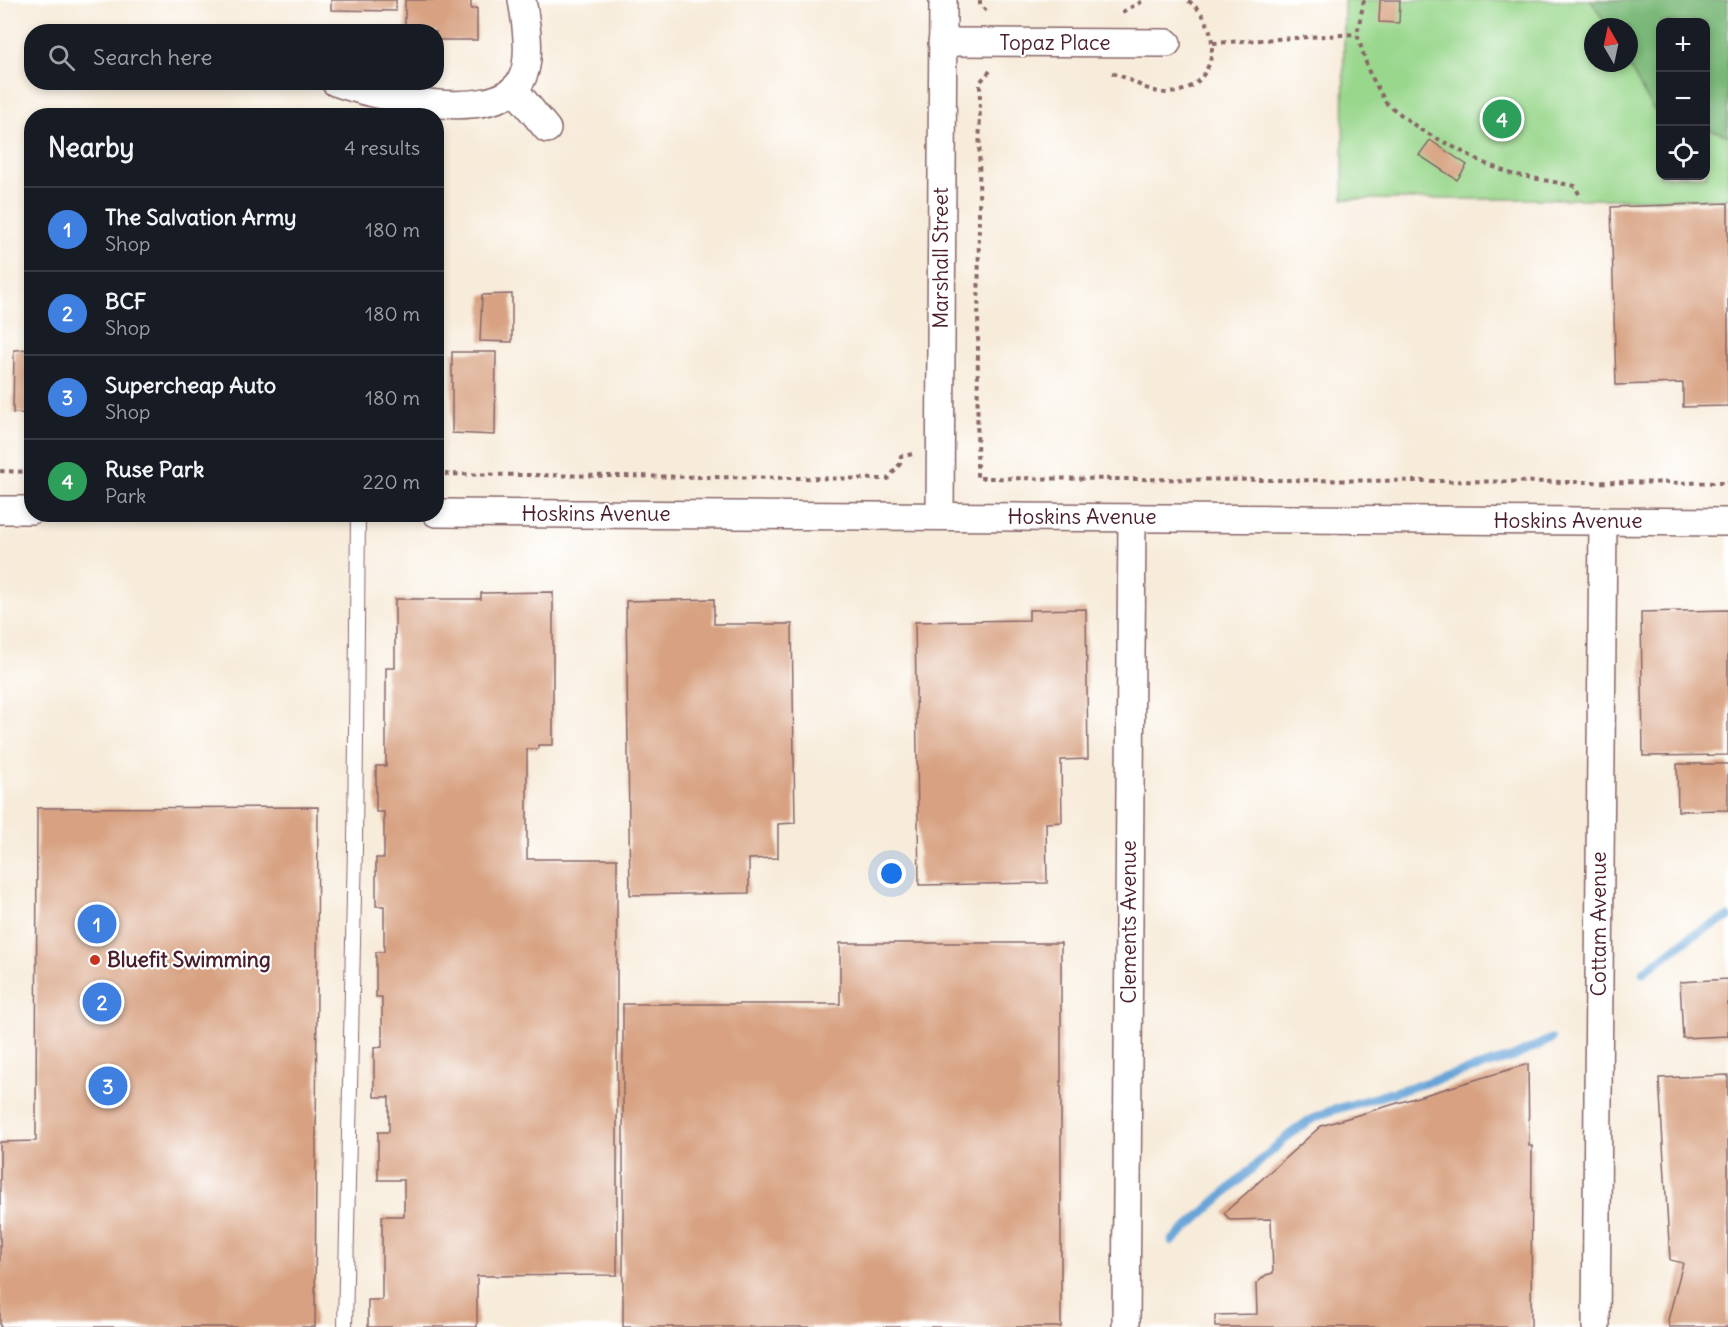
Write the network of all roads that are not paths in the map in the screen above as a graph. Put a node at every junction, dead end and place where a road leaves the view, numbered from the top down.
1 (522, 0) edge
2 (943, 0) edge
3 (942, 42) junction
4 (1167, 43) dead end
5 (514, 89) junction
6 (357, 90) edge
7 (547, 129) dead end
8 (0, 510) edge
9 (24, 510) edge
10 (444, 513) edge
11 (940, 516) junction
12 (1132, 518) junction
13 (1603, 521) junction
14 (358, 522) edge
15 (1728, 522) edge
16 (345, 1327) edge
17 (1126, 1327) edge
18 (1596, 1327) edge

1 - 5 street
2 - 3 street, Marshall Street
3 - 4 street, Topaz Place
3 - 11 street, Marshall Street
5 - 6 street
5 - 7 street
8 - 9 street
10 - 11 street, Hoskins Avenue
11 - 12 street, Hoskins Avenue
12 - 13 street, Hoskins Avenue
12 - 17 street, Clements Avenue
13 - 15 street, Hoskins Avenue
13 - 18 street, Cottam Avenue
14 - 16 lane

